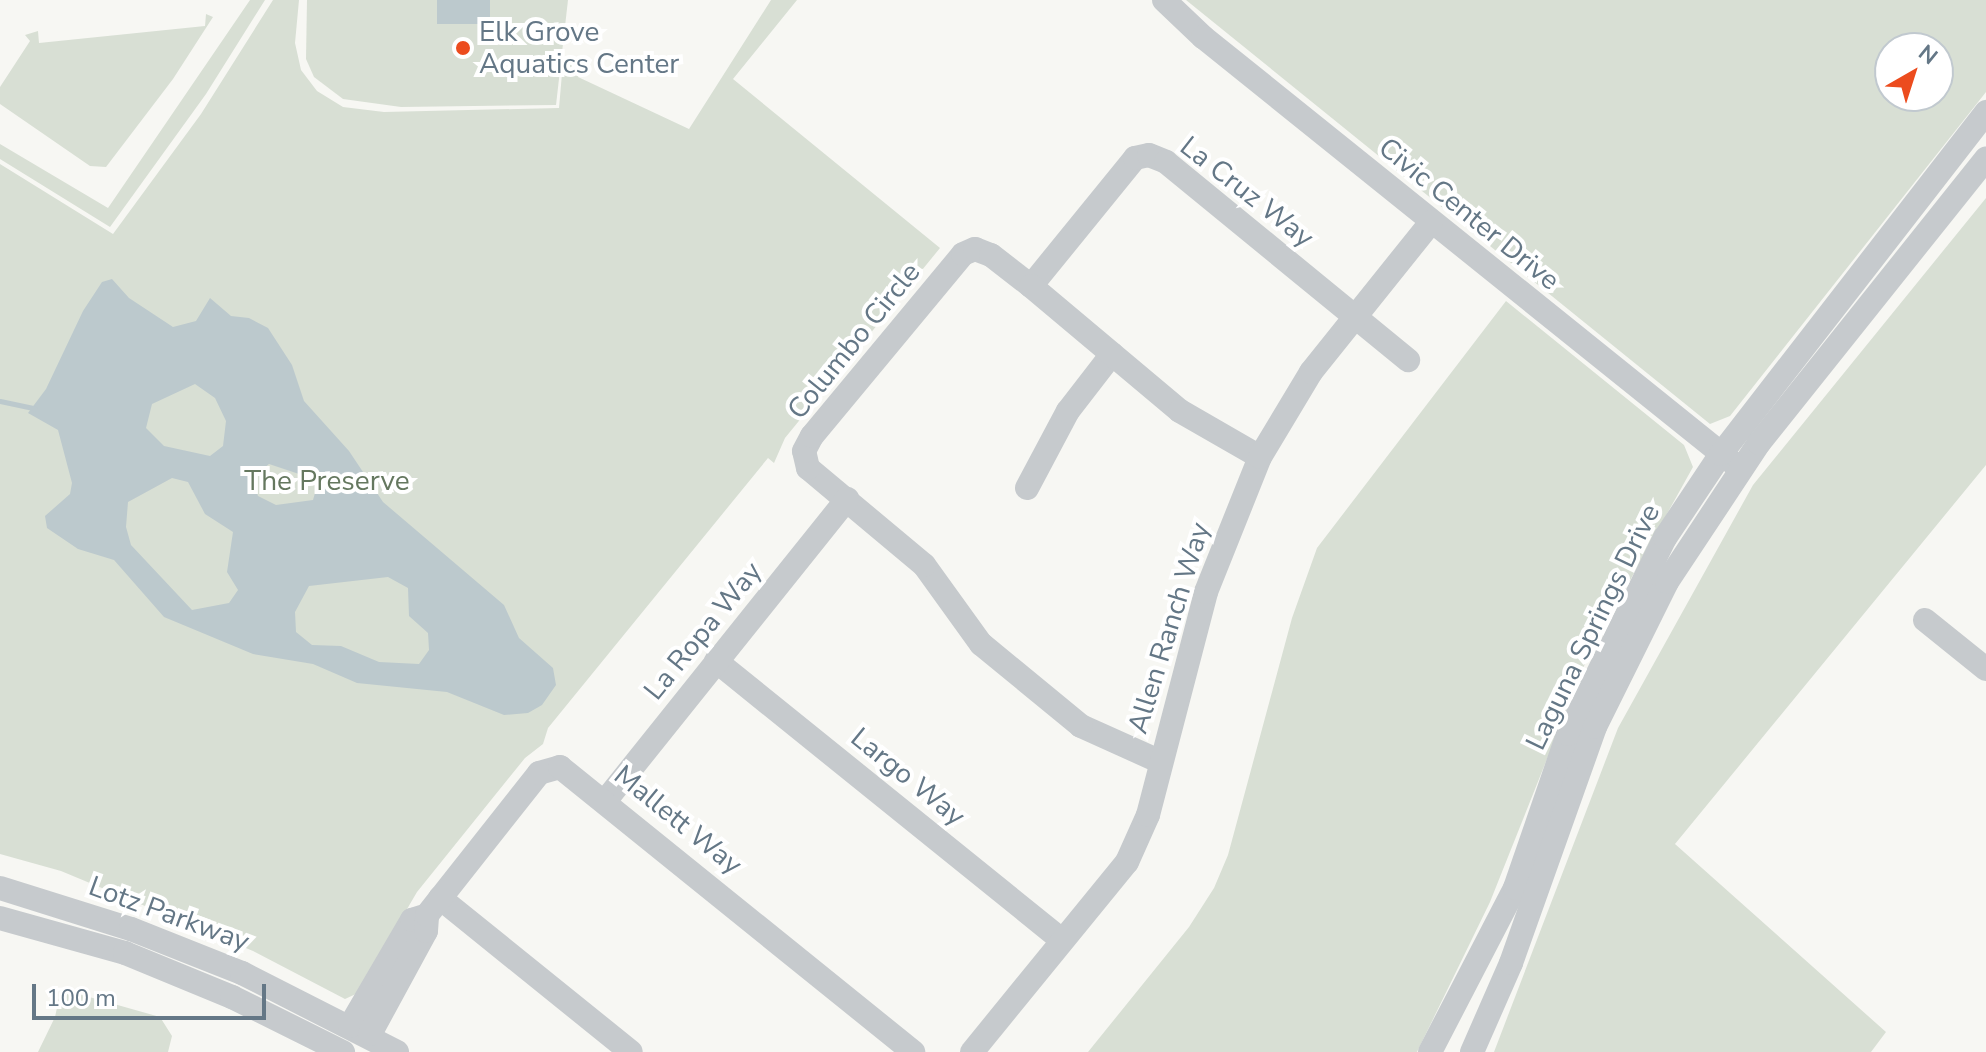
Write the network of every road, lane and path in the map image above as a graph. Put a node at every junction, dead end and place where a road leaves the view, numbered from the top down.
1 (1164, 0) edge
2 (1986, 112) edge
3 (1986, 159) edge
4 (1431, 222) junction
5 (1031, 286) junction
6 (1354, 315) junction
7 (1112, 354) junction
8 (1408, 360) dead end
9 (1721, 454) junction
10 (1260, 457) junction
11 (1741, 469) junction
12 (1027, 488) dead end
13 (847, 499) junction
14 (1925, 620) dead end
15 (716, 661) junction
16 (1986, 669) edge
17 (1161, 762) junction
18 (606, 800) junction
19 (0, 888) edge
20 (434, 906) junction
21 (0, 918) edge
22 (1062, 940) junction
23 (360, 1030) junction
24 (343, 1052) edge
25 (397, 1052) edge
26 (631, 1052) edge
27 (913, 1052) edge
28 (972, 1052) edge
29 (1430, 1052) edge
30 (1472, 1052) edge

1 - 4 street, Civic Center Drive
2 - 9 street, Laguna Springs Drive
3 - 11 street, Laguna Springs Drive
4 - 6 street, Allen Ranch Way
4 - 9 street, Civic Center Drive
5 - 6 street, La Cruz Way
5 - 7 street, Columbo Circle
5 - 13 street, Columbo Circle
6 - 8 street, La Cruz Way
6 - 10 street, Allen Ranch Way
7 - 10 street, Columbo Circle
7 - 12 street
9 - 11 street, Civic Center Drive
9 - 29 street, Laguna Springs Drive
10 - 17 street, Allen Ranch Way
11 - 30 street, Laguna Springs Drive
13 - 15 street, La Ropa Way
13 - 17 street, Columbo Circle
14 - 16 street
15 - 18 street, La Ropa Way
15 - 22 street, Largo Way
17 - 22 street, Allen Ranch Way
18 - 20 street, Mallett Way
18 - 27 street, Mallett Way
19 - 23 street, Lotz Parkway
20 - 23 street, Mallett Way
20 - 26 street
21 - 24 street, Lotz Parkway
22 - 28 street, Allen Ranch Way
23 - 25 street, Lotz Parkway

